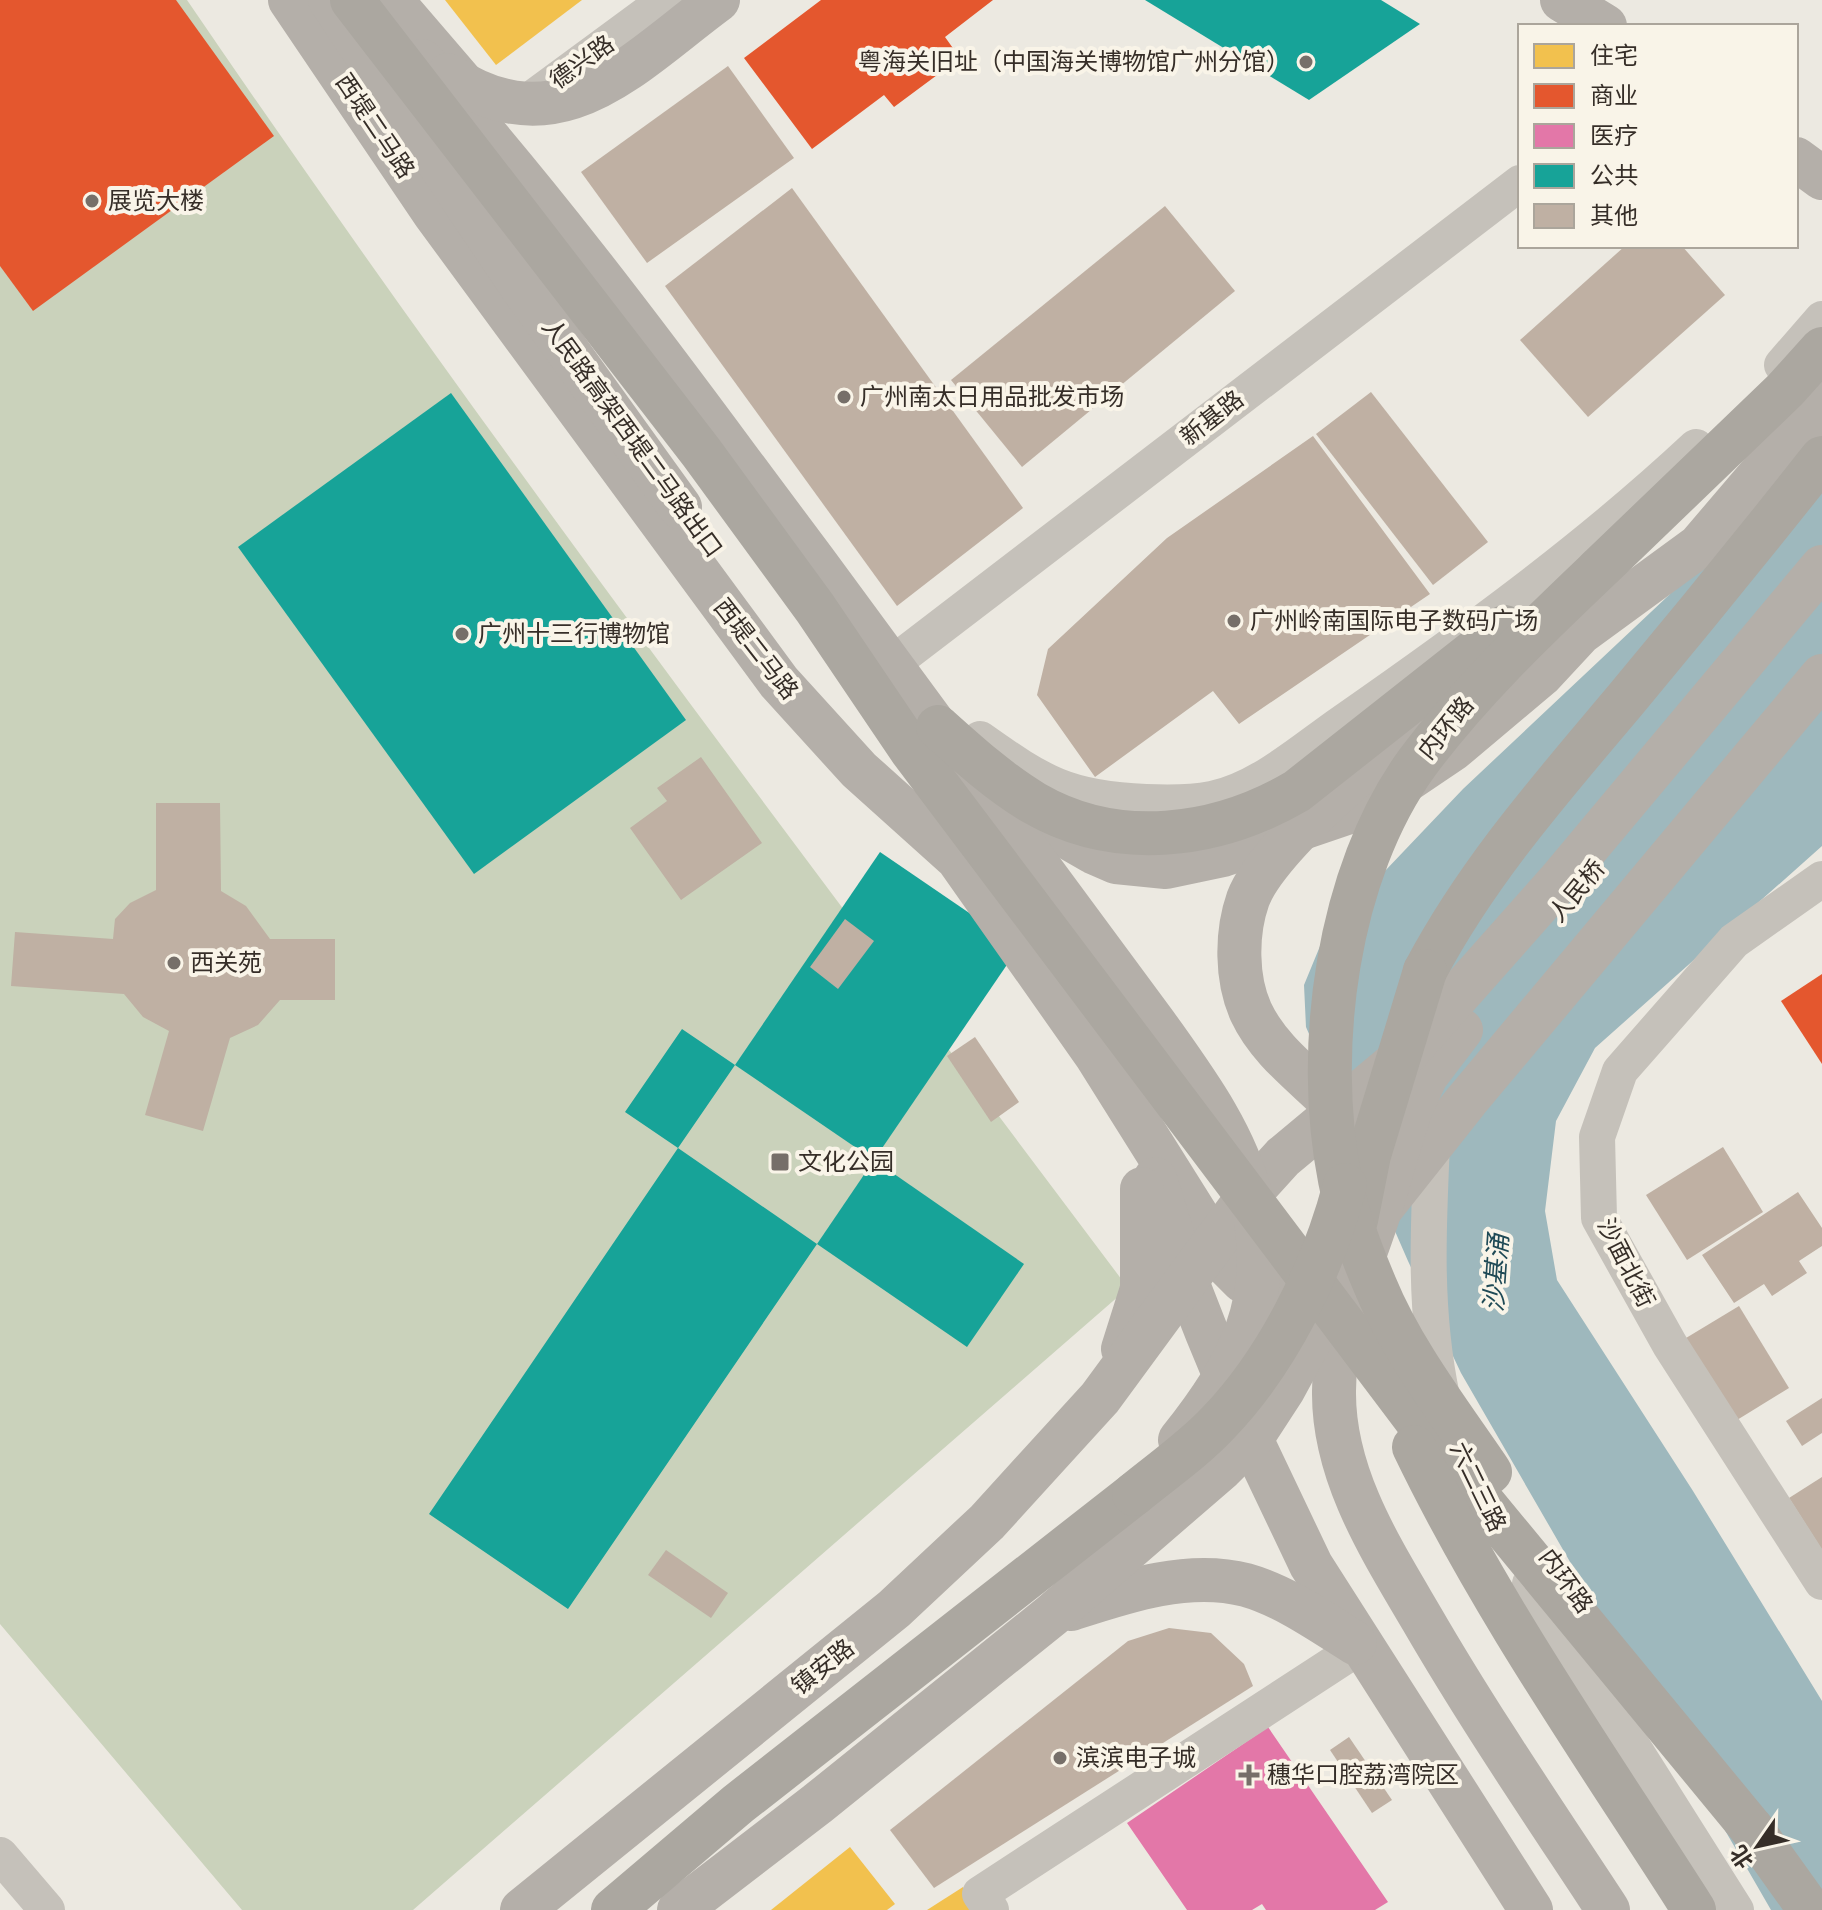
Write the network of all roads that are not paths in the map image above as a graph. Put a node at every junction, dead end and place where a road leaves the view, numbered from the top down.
1 (290, 0) edge
2 (330, 0) edge
3 (352, 0) edge
4 (666, 0) edge
5 (718, 0) edge
6 (1562, 0) edge
7 (384, 10) edge
8 (1602, 24) edge
9 (320, 44) junction
10 (497, 123) junction
11 (1798, 160) edge
12 (1822, 178) edge
13 (1518, 185) edge
14 (506, 225) junction
15 (1822, 319) edge
16 (1822, 349) edge
17 (1822, 402) edge
18 (1727, 446) junction
19 (1822, 458) edge
20 (1822, 567) edge
21 (1822, 597) edge
22 (905, 654) junction
23 (1822, 676) edge
24 (947, 724) junction
25 (1303, 826) junction
26 (958, 859) junction
27 (1822, 879) edge
28 (1425, 971) junction
29 (1341, 1112) junction
30 (1137, 1119) junction
31 (1416, 1151) junction
32 (1379, 1211) junction
33 (1222, 1255) junction
34 (1187, 1282) junction
35 (1100, 1398) junction
36 (1251, 1439) junction
37 (1134, 1494) junction
38 (1822, 1582) edge
39 (1052, 1615) junction
40 (1361, 1646) junction
41 (1480, 1714) junction
42 (1426, 1747) junction
43 (1752, 1829) junction
44 (0, 1855) edge
45 (47, 1910) edge
46 (522, 1910) edge
47 (613, 1910) edge
48 (679, 1910) edge
49 (991, 1910) edge
50 (1531, 1910) edge
51 (1608, 1910) edge
52 (1694, 1910) edge
53 (1736, 1910) edge
54 (1810, 1910) edge

1 - 9 main road, 西堤二马路
2 - 26 main road, 人民路高架西堤二马路出口, bridge
3 - 43 highway, bridge
4 - 10 street, 德兴路
5 - 7 main road, bridge
6 - 8 main road
7 - 10 main road
7 - 24 main road, bridge
9 - 14 main road
9 - 26 main road, 西堤二马路
10 - 14 main road
10 - 22 main road
11 - 12 main road
13 - 22 street, 新基路
14 - 26 main road
15 - 24 street
16 - 18 highway, 内环路, bridge
17 - 25 main road
18 - 24 highway, bridge
18 - 43 highway, 内环路, bridge
19 - 28 highway
20 - 29 main road, 人民桥, bridge
21 - 31 main road, 人民桥
22 - 24 main road
23 - 31 main road
24 - 25 main road
24 - 37 main road, bridge
25 - 29 main road
26 - 30 main road, 西堤二马路
27 - 38 street, 沙面北街
28 - 37 highway, bridge
28 - 52 highway, bridge
29 - 33 main road, 人民桥
30 - 33 main road
30 - 34 main road
30 - 35 main road
31 - 32 main road, 人民桥
31 - 53 street, 六二三路
32 - 33 main road
32 - 36 main road
32 - 41 main road
33 - 34 main road, 人民桥
33 - 36 main road
34 - 35 main road, 人民桥
34 - 36 main road
35 - 46 main road, 镇安路
36 - 39 main road
36 - 40 main road
37 - 47 highway
39 - 40 main road
39 - 48 main road
40 - 42 main road
40 - 49 street
41 - 42 main road
41 - 51 main road
42 - 50 main road
43 - 54 highway, 内环路
44 - 45 street

